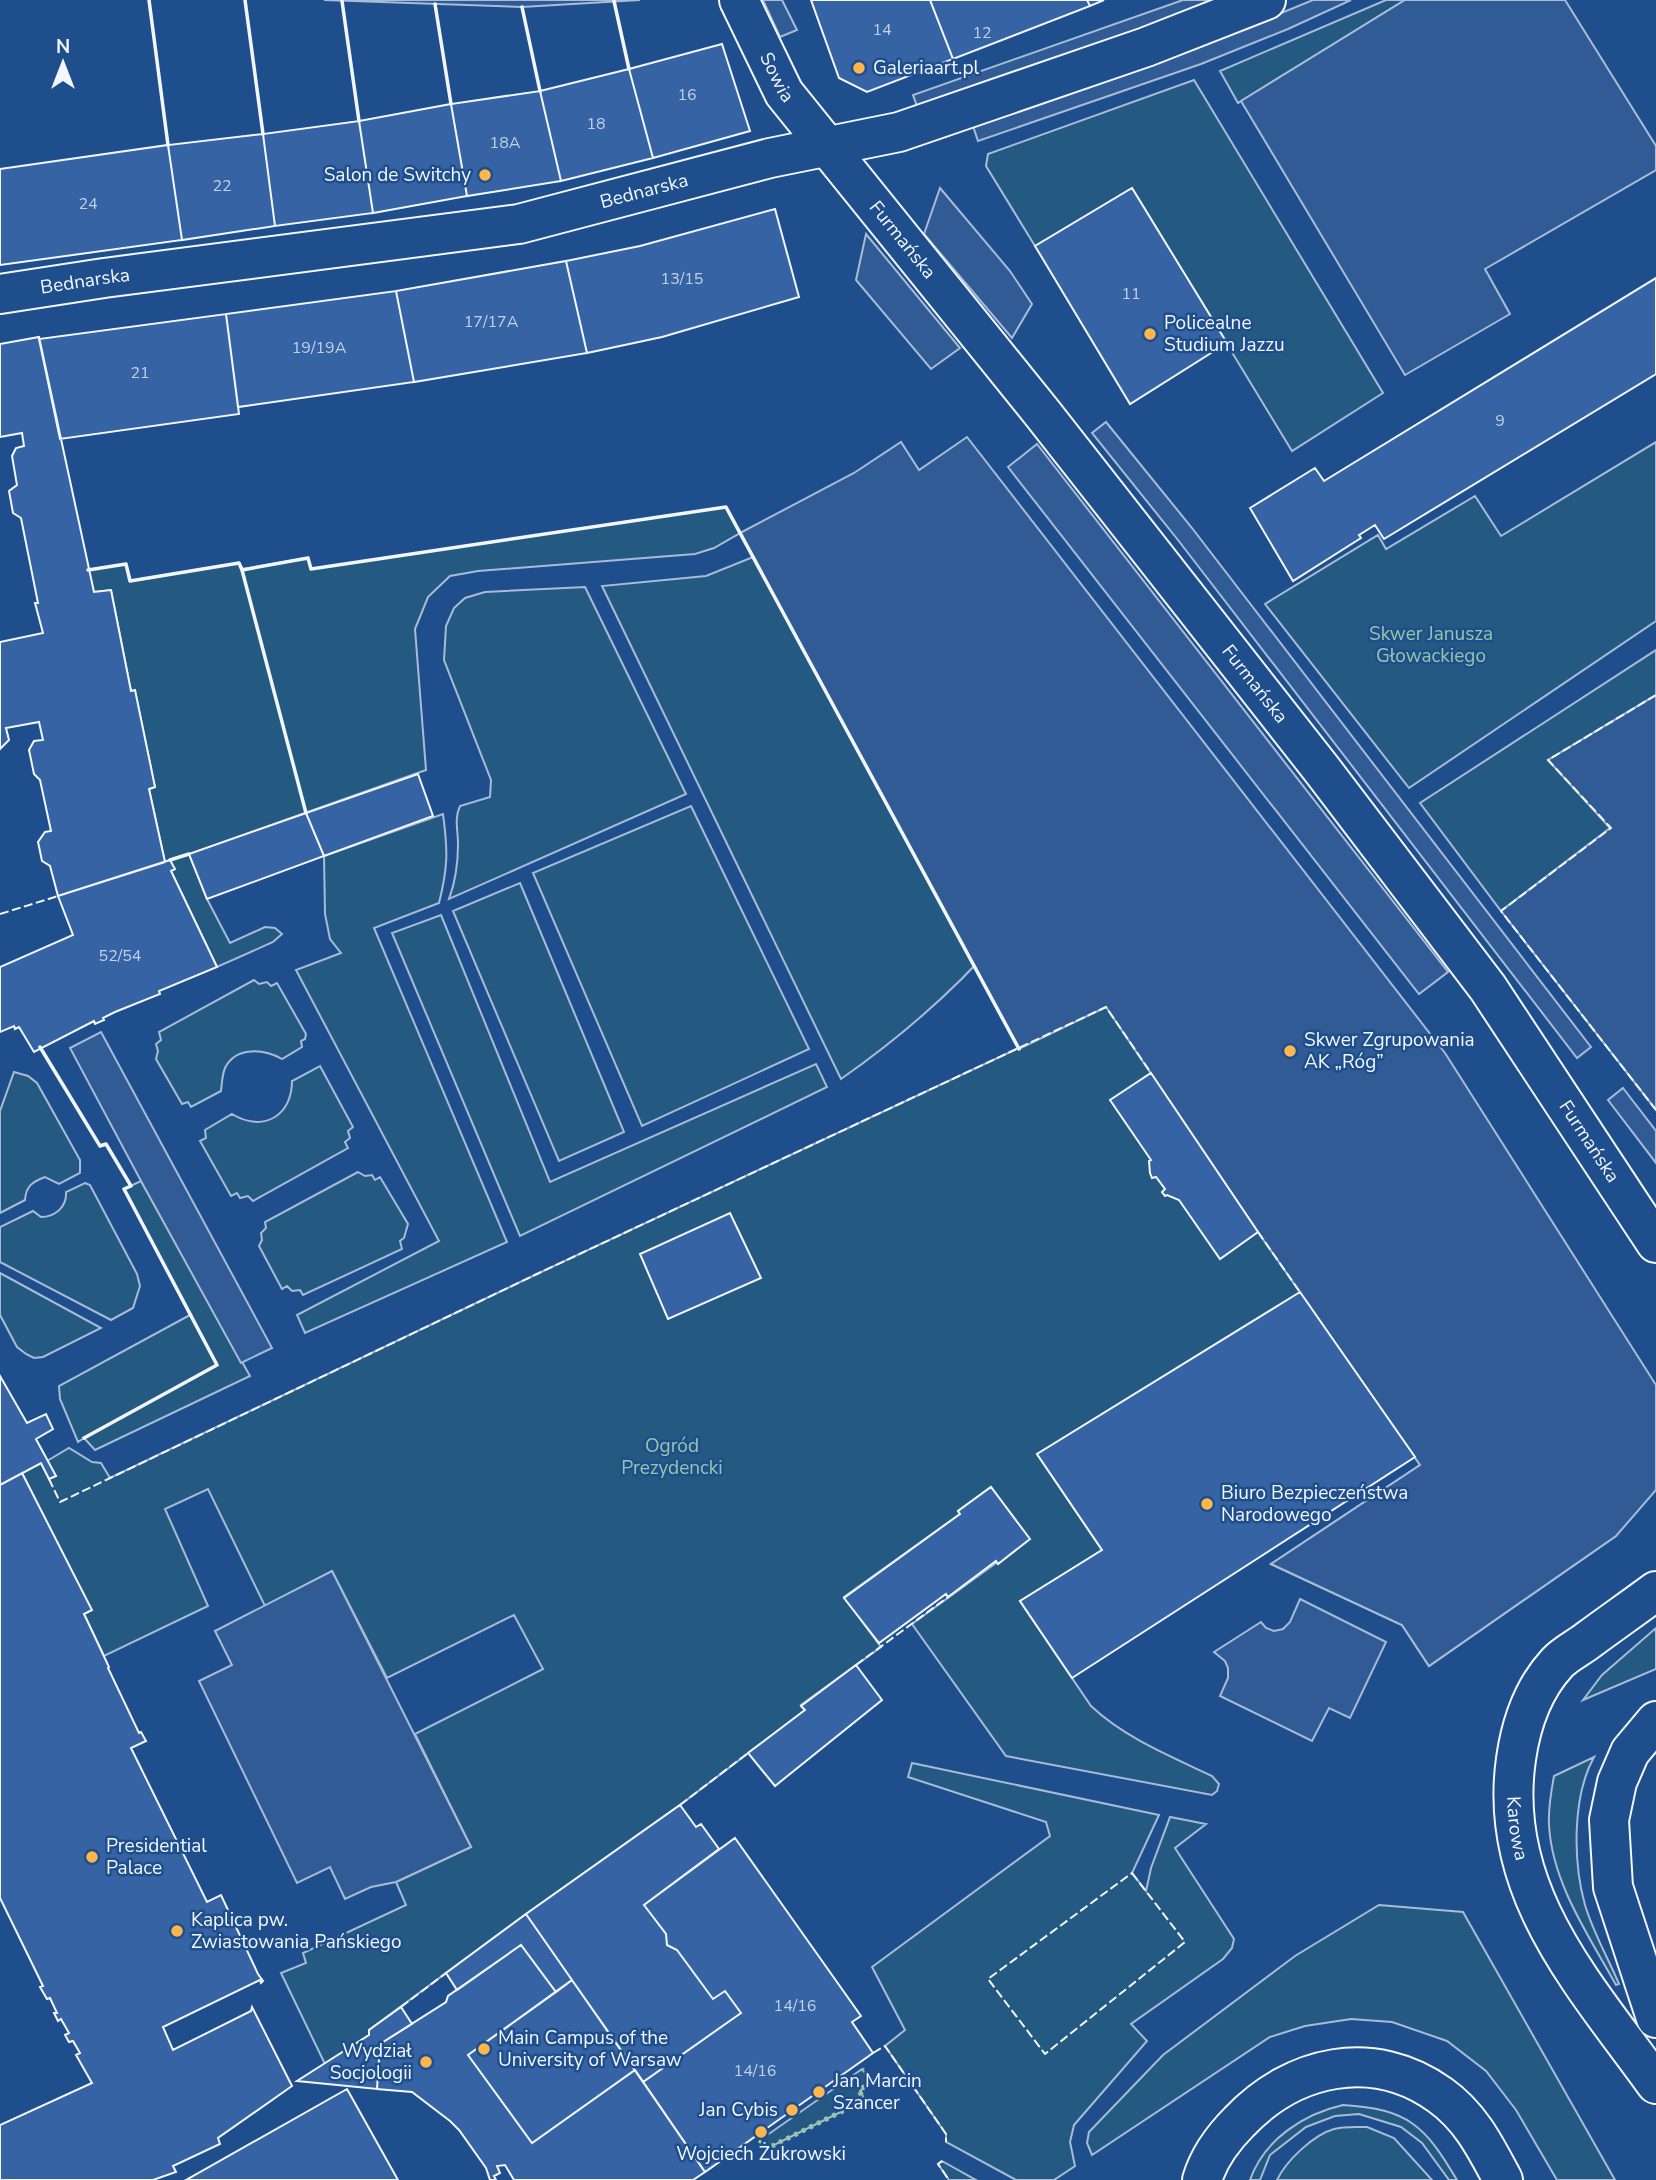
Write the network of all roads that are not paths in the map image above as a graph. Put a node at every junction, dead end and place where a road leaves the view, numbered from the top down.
1 (739, 0) edge
2 (1266, 0) edge
3 (825, 147) junction
4 (0, 294) edge
5 (1656, 1243) edge
6 (1656, 1591) edge
7 (1656, 1721) edge
8 (1656, 2018) edge
9 (1656, 2084) edge
10 (1202, 2180) edge
11 (1503, 2180) edge

1 - 3 street, Sowia
2 - 3 street, Bednarska
3 - 4 street, Bednarska
3 - 5 street, Furmańska
6 - 9 street, Karowa
7 - 8 street
10 - 11 street

